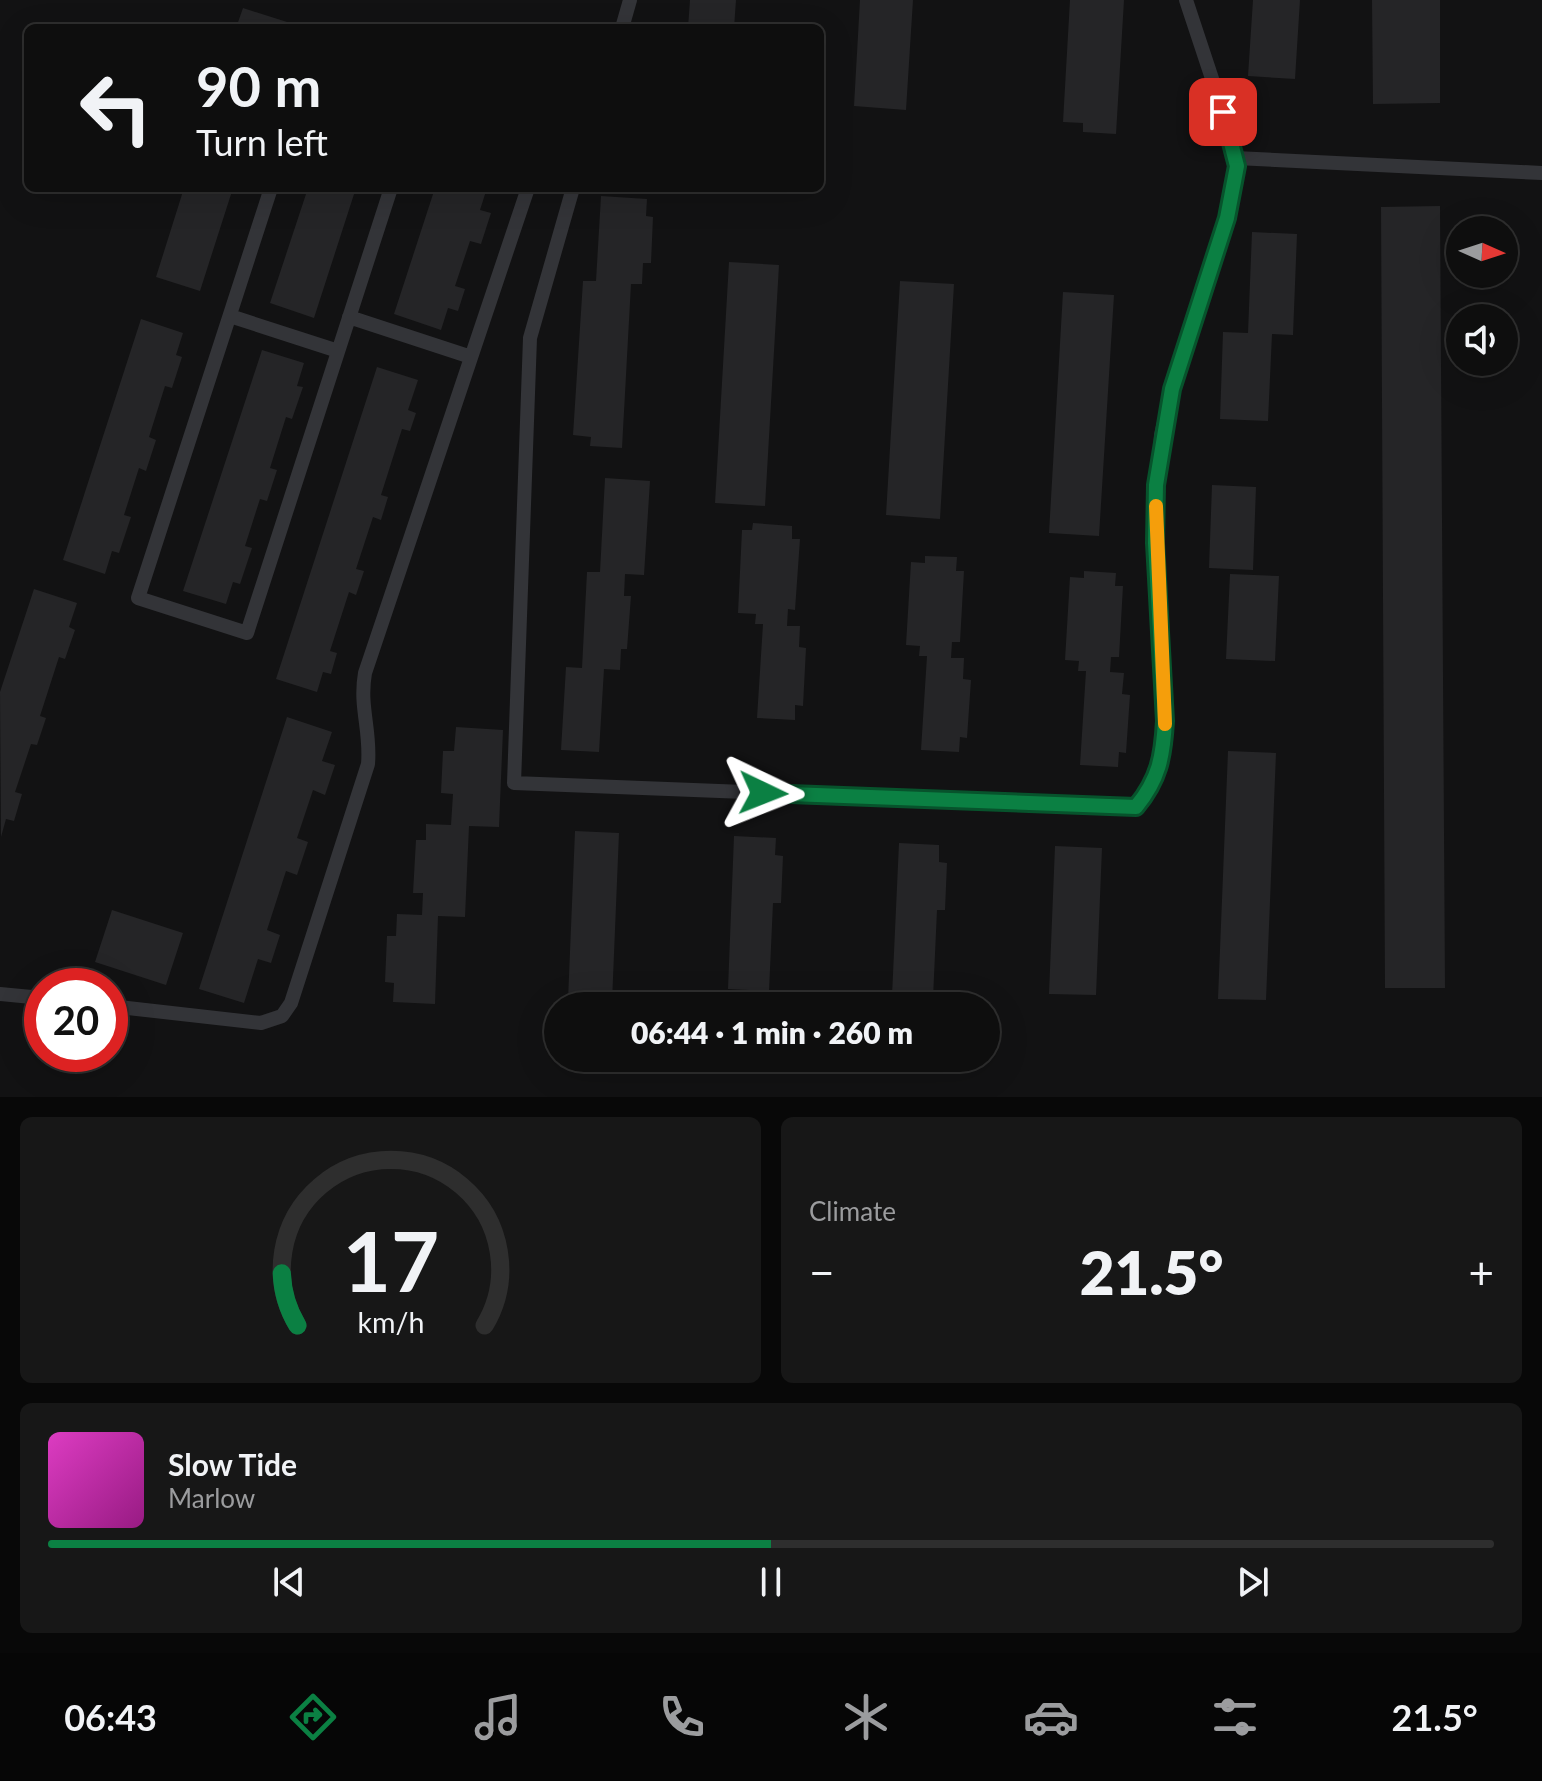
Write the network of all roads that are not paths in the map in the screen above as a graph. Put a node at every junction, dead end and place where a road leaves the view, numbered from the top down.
1 (630, 0) edge
2 (1186, 0) edge
3 (623, 24) edge
4 (1236, 158) junction
5 (1542, 173) edge
6 (270, 192) edge
7 (390, 192) edge
8 (527, 192) edge
9 (572, 192) edge
10 (230, 316) junction
11 (349, 317) junction
12 (338, 351) junction
13 (471, 357) junction
14 (0, 994) edge
15 (24, 996) edge
16 (128, 1008) edge

1 - 3 lane
2 - 4 lane
4 - 5 lane
4 - 9 lane
6 - 10 lane
7 - 11 lane
8 - 13 lane
10 - 12 lane
10 - 12 lane
11 - 12 lane
11 - 13 lane
13 - 16 lane
14 - 15 lane

